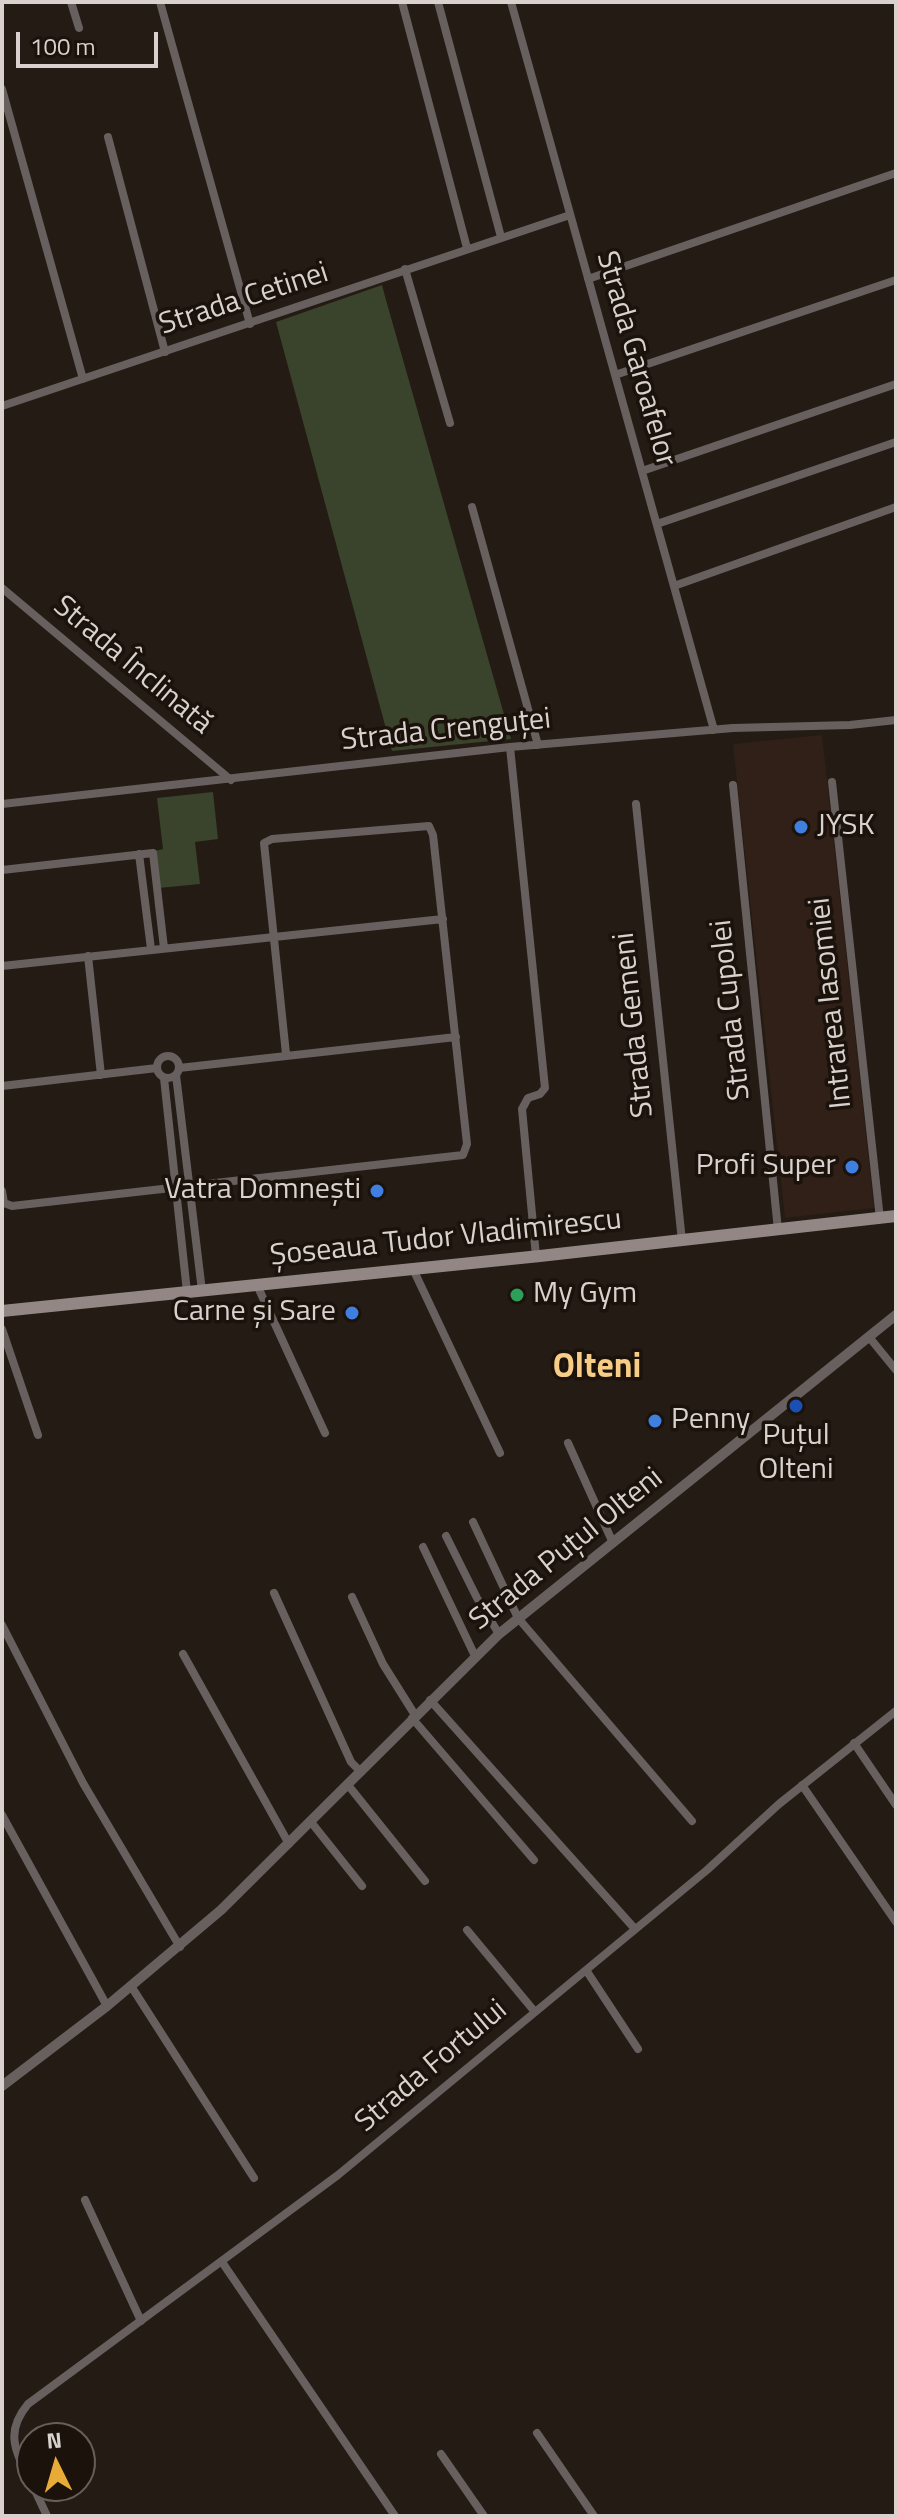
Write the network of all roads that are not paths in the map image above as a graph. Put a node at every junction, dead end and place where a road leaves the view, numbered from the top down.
1 (71, 2) edge
2 (160, 2) edge
3 (402, 2) edge
4 (438, 2) edge
5 (511, 2) edge
6 (79, 28) dead end
7 (2, 89) edge
8 (108, 137) dead end
9 (896, 173) edge
10 (570, 215) junction
11 (501, 237) junction
12 (467, 248) junction
13 (405, 269) junction
14 (588, 279) junction
15 (896, 280) edge
16 (250, 324) junction
17 (165, 352) junction
18 (615, 375) junction
19 (83, 379) junction
20 (896, 384) edge
21 (2, 406) edge
22 (450, 423) dead end
23 (896, 442) edge
24 (642, 471) junction
25 (472, 507) dead end
26 (896, 507) edge
27 (657, 524) junction
28 (674, 586) junction
29 (2, 588) edge
30 (896, 720) edge
31 (714, 730) junction
32 (538, 745) junction
33 (510, 747) junction
34 (231, 780) junction
35 (832, 782) dead end
36 (733, 785) dead end
37 (2, 804) edge
38 (636, 804) dead end
39 (139, 854) junction
40 (2, 870) edge
41 (443, 919) junction
42 (274, 937) junction
43 (164, 948) junction
44 (151, 949) junction
45 (88, 956) junction
46 (2, 966) edge
47 (456, 1037) junction
48 (286, 1054) junction
49 (157, 1068) junction
50 (178, 1072) junction
51 (101, 1075) junction
52 (164, 1078) junction
53 (2, 1086) edge
54 (184, 1132) junction
55 (169, 1133) junction
56 (190, 1186) junction
57 (175, 1188) junction
58 (2, 1191) edge
59 (896, 1216) edge
60 (880, 1219) junction
61 (778, 1230) junction
62 (682, 1241) junction
63 (536, 1256) junction
64 (413, 1269) junction
65 (257, 1285) junction
66 (202, 1291) junction
67 (187, 1292) junction
68 (2, 1311) edge
69 (896, 1315) edge
70 (2, 1329) edge
71 (869, 1337) junction
72 (896, 1370) edge
73 (325, 1433) dead end
74 (38, 1435) dead end
75 (568, 1443) dead end
76 (500, 1453) dead end
77 (473, 1522) dead end
78 (446, 1536) dead end
79 (613, 1543) junction
80 (423, 1547) dead end
81 (274, 1593) dead end
82 (352, 1597) dead end
83 (518, 1618) junction
84 (2, 1625) edge
85 (499, 1634) junction
86 (183, 1654) dead end
87 (475, 1656) junction
88 (430, 1700) junction
89 (896, 1711) edge
90 (413, 1717) junction
91 (854, 1743) junction
92 (361, 1772) junction
93 (348, 1785) junction
94 (802, 1785) junction
95 (896, 1805) edge
96 (2, 1815) edge
97 (692, 1821) dead end
98 (311, 1822) junction
99 (289, 1844) junction
100 (534, 1860) dead end
101 (425, 1881) dead end
102 (362, 1886) dead end
103 (896, 1922) edge
104 (635, 1929) junction
105 (467, 1930) dead end
106 (180, 1947) junction
107 (586, 1970) junction
108 (131, 1986) junction
109 (107, 2006) junction
110 (535, 2012) junction
111 (638, 2049) dead end
112 (2, 2086) edge
113 (254, 2178) dead end
114 (85, 2200) dead end
115 (222, 2262) junction
116 (141, 2321) junction
117 (537, 2433) dead end
118 (16, 2445) edge
119 (441, 2454) dead end
120 (395, 2516) edge
121 (484, 2516) edge
122 (594, 2516) edge

1 - 6 street
2 - 16 street
3 - 12 street
4 - 11 street
5 - 10 street, Strada Garoafelor
7 - 19 street
8 - 17 street
9 - 14 street
10 - 11 street, Strada Cetinei
10 - 14 street, Strada Garoafelor
11 - 12 street, Strada Cetinei
12 - 13 street, Strada Cetinei
13 - 16 street, Strada Cetinei
13 - 22 street
14 - 18 street, Strada Garoafelor
15 - 18 street
16 - 17 street, Strada Cetinei
17 - 19 street, Strada Cetinei
18 - 24 street, Strada Garoafelor
19 - 21 street, Strada Cetinei
20 - 24 street
23 - 27 street
24 - 27 street, Strada Garoafelor
25 - 32 street
26 - 28 street
27 - 28 street, Strada Garoafelor
28 - 31 street, Strada Garoafelor
29 - 34 street, Strada Înclinată
30 - 31 street, Strada Crenguței
31 - 32 street, Strada Crenguței
32 - 33 street, Strada Crenguței
33 - 34 street, Strada Crenguței
33 - 63 street
34 - 37 street, Strada Crenguței
35 - 60 street, Intrarea Iasomiei
36 - 61 street, Strada Cupolei
38 - 62 street, Strada Gemeni
39 - 40 street
39 - 43 street
39 - 44 street
41 - 42 street
41 - 42 street
41 - 47 street
42 - 43 street
42 - 48 street
43 - 44 street
44 - 45 street
45 - 46 street
45 - 51 street
47 - 48 street
47 - 56 street
48 - 50 street
49 - 50 street
49 - 51 street
49 - 52 street
50 - 52 street
50 - 54 street
51 - 53 street
52 - 55 street
54 - 55 street
54 - 56 street
55 - 57 street
56 - 57 street
56 - 66 street
57 - 58 street
57 - 67 street
59 - 60 main road, Șoseaua Tudor Vladimirescu
60 - 61 main road, Șoseaua Tudor Vladimirescu
61 - 62 main road, Șoseaua Tudor Vladimirescu
62 - 63 main road, Șoseaua Tudor Vladimirescu
63 - 64 main road, Șoseaua Tudor Vladimirescu
64 - 65 main road, Șoseaua Tudor Vladimirescu
64 - 76 street
65 - 66 main road, Șoseaua Tudor Vladimirescu
65 - 73 street
66 - 67 main road, Șoseaua Tudor Vladimirescu
67 - 68 main road, Șoseaua Tudor Vladimirescu
69 - 71 street, Strada Puțul Olteni
70 - 74 street
71 - 72 street
71 - 79 street, Strada Puțul Olteni
75 - 79 street
77 - 83 street
78 - 85 street
79 - 83 street, Strada Puțul Olteni
80 - 87 street
81 - 92 street
82 - 90 street
83 - 85 street, Strada Puțul Olteni
83 - 97 street
84 - 106 street
85 - 87 street, Strada Puțul Olteni
86 - 99 street
87 - 88 street, Strada Puțul Olteni
88 - 90 street, Strada Puțul Olteni
88 - 104 street
89 - 91 street, Strada Fortului
90 - 92 street, Strada Puțul Olteni
90 - 100 street
91 - 94 street, Strada Fortului
91 - 95 street
92 - 93 street, Strada Puțul Olteni
93 - 98 street, Strada Puțul Olteni
93 - 101 street
94 - 103 street
94 - 104 street, Strada Fortului
96 - 109 street
98 - 99 street, Strada Puțul Olteni
98 - 102 street
99 - 106 street, Strada Puțul Olteni
104 - 107 street, Strada Fortului
105 - 110 street
106 - 108 street, Strada Puțul Olteni
107 - 110 street, Strada Fortului
107 - 111 street
108 - 109 street, Strada Puțul Olteni
108 - 113 street
109 - 112 street, Strada Puțul Olteni
110 - 115 street, Strada Fortului
114 - 116 street
115 - 116 street, Strada Fortului
115 - 120 street
116 - 118 street, Strada Fortului
117 - 122 street
119 - 121 street

